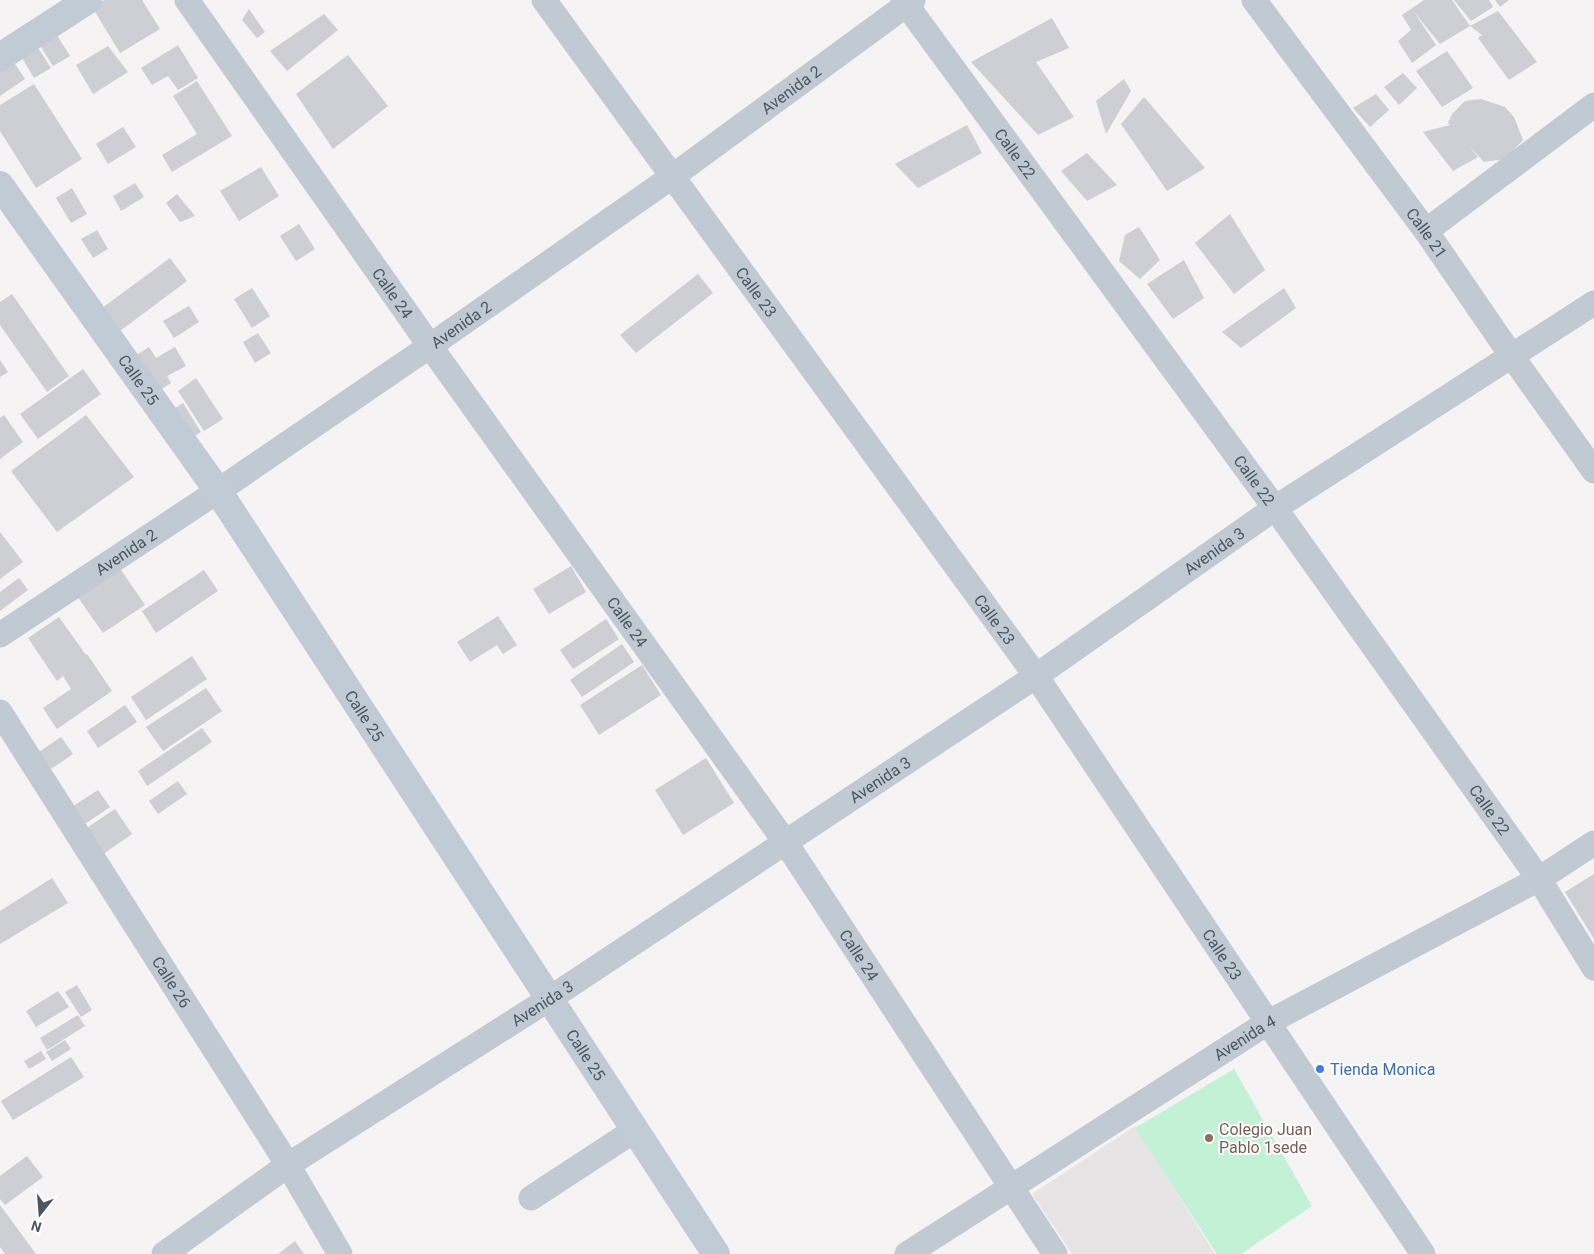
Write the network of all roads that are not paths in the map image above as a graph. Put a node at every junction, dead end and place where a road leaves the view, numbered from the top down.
1 (88, 0) edge
2 (187, 0) edge
3 (544, 0) edge
4 (1254, 0) edge
5 (907, 2) edge
6 (0, 57) edge
7 (1594, 106) edge
8 (673, 176) junction
9 (0, 185) edge
10 (1426, 231) junction
11 (1594, 303) edge
12 (430, 346) junction
13 (1511, 355) junction
14 (1594, 471) edge
15 (218, 491) junction
16 (1275, 508) junction
17 (0, 635) edge
18 (1036, 676) junction
19 (0, 712) edge
20 (786, 843) junction
21 (1594, 843) edge
22 (1539, 879) junction
23 (1594, 968) edge
24 (549, 999) junction
25 (1268, 1023) junction
26 (635, 1130) junction
27 (288, 1165) junction
28 (1012, 1187) junction
29 (531, 1198) dead end
30 (164, 1254) edge
31 (340, 1254) edge
32 (716, 1254) edge
33 (907, 1254) edge
34 (1055, 1254) edge
35 (1423, 1254) edge

1 - 6 street
2 - 12 street, Calle 24
3 - 8 street, Calle 23
4 - 10 street, Calle 21
5 - 8 street, Avenida 2
5 - 16 street, Calle 22
7 - 10 street
8 - 12 street, Avenida 2
8 - 18 street, Calle 23
9 - 15 street, Calle 25
10 - 13 street, Calle 21
11 - 13 street, Avenida 3
12 - 15 street, Avenida 2
12 - 20 street, Calle 24
13 - 14 street, Calle 21
13 - 16 street, Avenida 3
15 - 17 street, Avenida 2
15 - 24 street, Calle 25
16 - 18 street, Avenida 3
16 - 22 street, Calle 22
18 - 20 street, Avenida 3
18 - 25 street, Calle 23
19 - 27 street, Calle 26
20 - 24 street, Avenida 3
20 - 28 street, Calle 24
21 - 22 street, Avenida 4
22 - 23 street, Calle 22
22 - 25 street, Avenida 4
24 - 26 street, Calle 25
24 - 27 street, Avenida 3
25 - 28 street, Avenida 4
25 - 35 street, Calle 23
26 - 29 street
26 - 32 street, Calle 25
27 - 30 street, Avenida 3
27 - 31 street, Calle 26
28 - 33 street, Avenida 4
28 - 34 street, Calle 24

